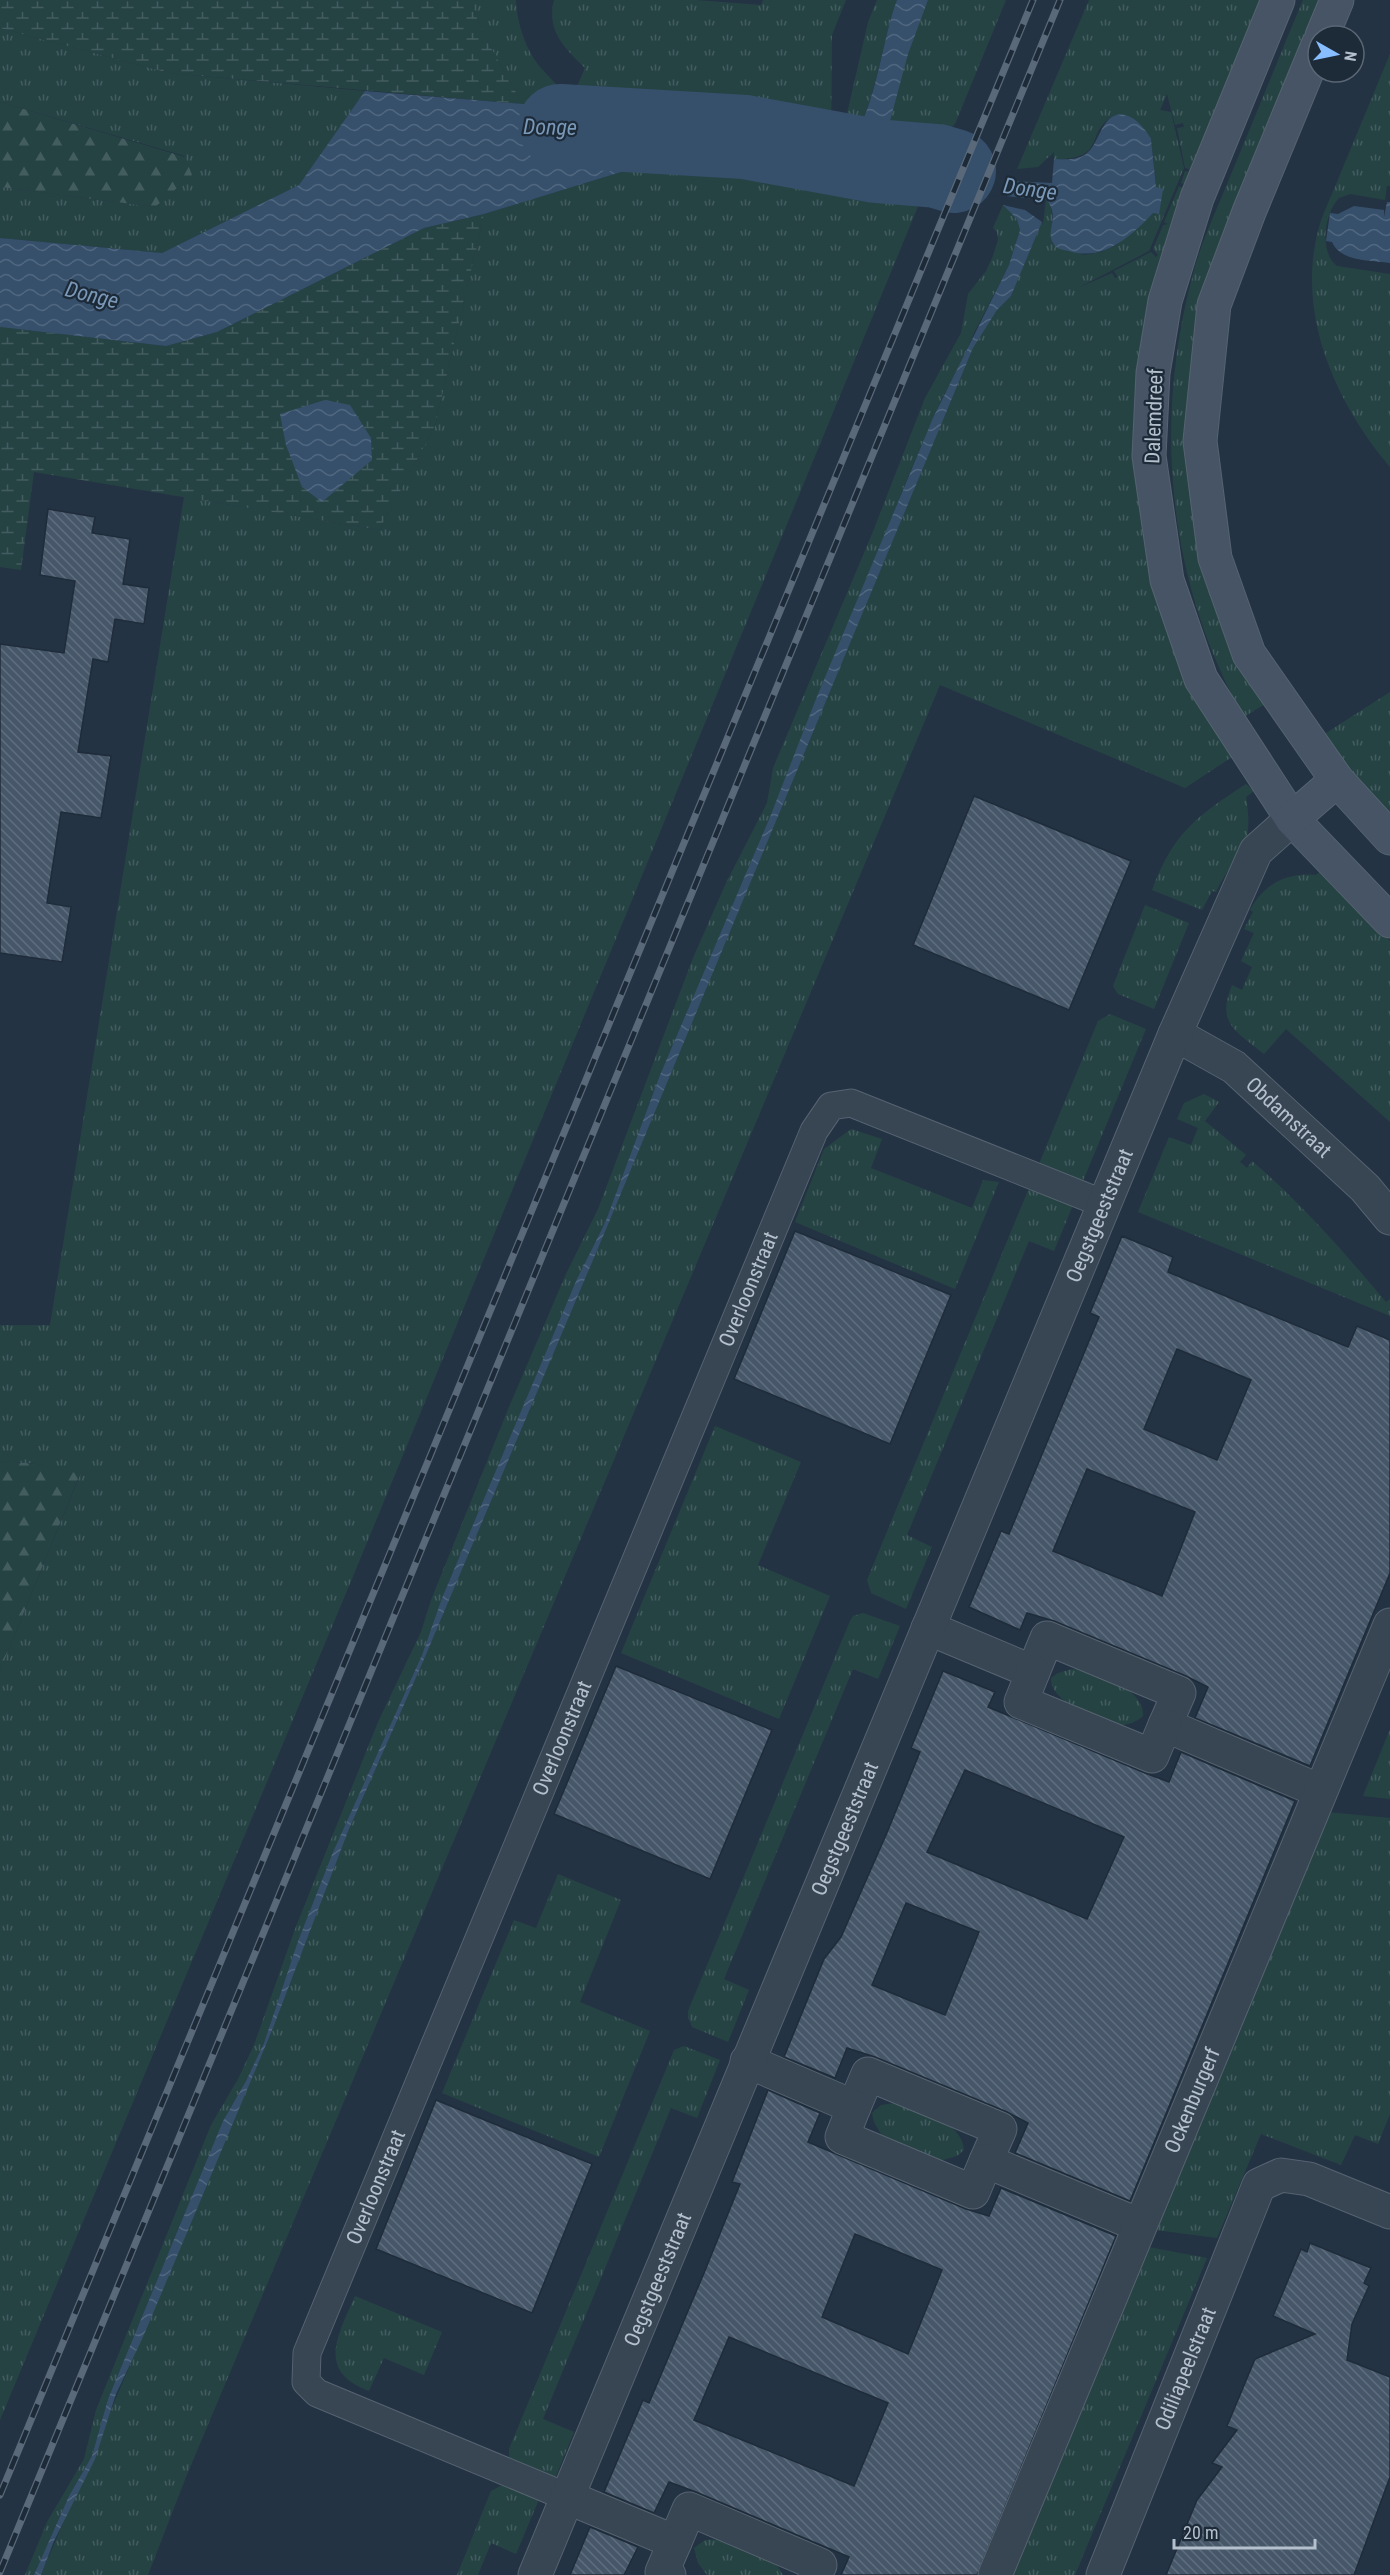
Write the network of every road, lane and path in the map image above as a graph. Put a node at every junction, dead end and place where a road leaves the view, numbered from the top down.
1 (1278, 0) edge
2 (1337, 0) edge
3 (1327, 24) edge
4 (1306, 74) edge
5 (1336, 780) junction
6 (1292, 819) junction
7 (1390, 838) edge
8 (1390, 921) edge
9 (1175, 1034) junction
10 (1104, 1204) junction
11 (1390, 1218) edge
12 (1390, 1624) edge
13 (928, 1628) junction
14 (1033, 1672) junction
15 (1165, 1725) junction
16 (1320, 1791) junction
17 (747, 2061) junction
18 (854, 2107) junction
19 (986, 2161) junction
20 (1390, 2212) edge
21 (1139, 2225) junction
22 (567, 2497) junction
23 (675, 2542) junction
24 (535, 2575) edge
25 (669, 2575) edge
26 (815, 2575) edge
27 (995, 2575) edge
28 (1103, 2575) edge

1 - 6 street, Dalemdreef
2 - 3 street
4 - 5 street
5 - 6 street
5 - 7 street
6 - 8 street, Dalemdreef
6 - 9 street, Oegstgeeststraat
9 - 10 street, Oegstgeeststraat
9 - 11 street, Obdamstraat
10 - 13 street, Oegstgeeststraat
10 - 22 lane, Overloonstraat
12 - 16 street, Ockenburgerf
13 - 14 street
13 - 17 street, Oegstgeeststraat
14 - 15 street
14 - 15 street
15 - 16 street
16 - 21 street, Ockenburgerf
17 - 18 street
17 - 22 street, Oegstgeeststraat
18 - 19 street
18 - 19 street
19 - 21 street
20 - 28 street, Odiliapeelstraat
21 - 27 street, Ockenburgerf
22 - 23 street
22 - 24 street, Oegstgeeststraat
23 - 25 street
23 - 26 street

